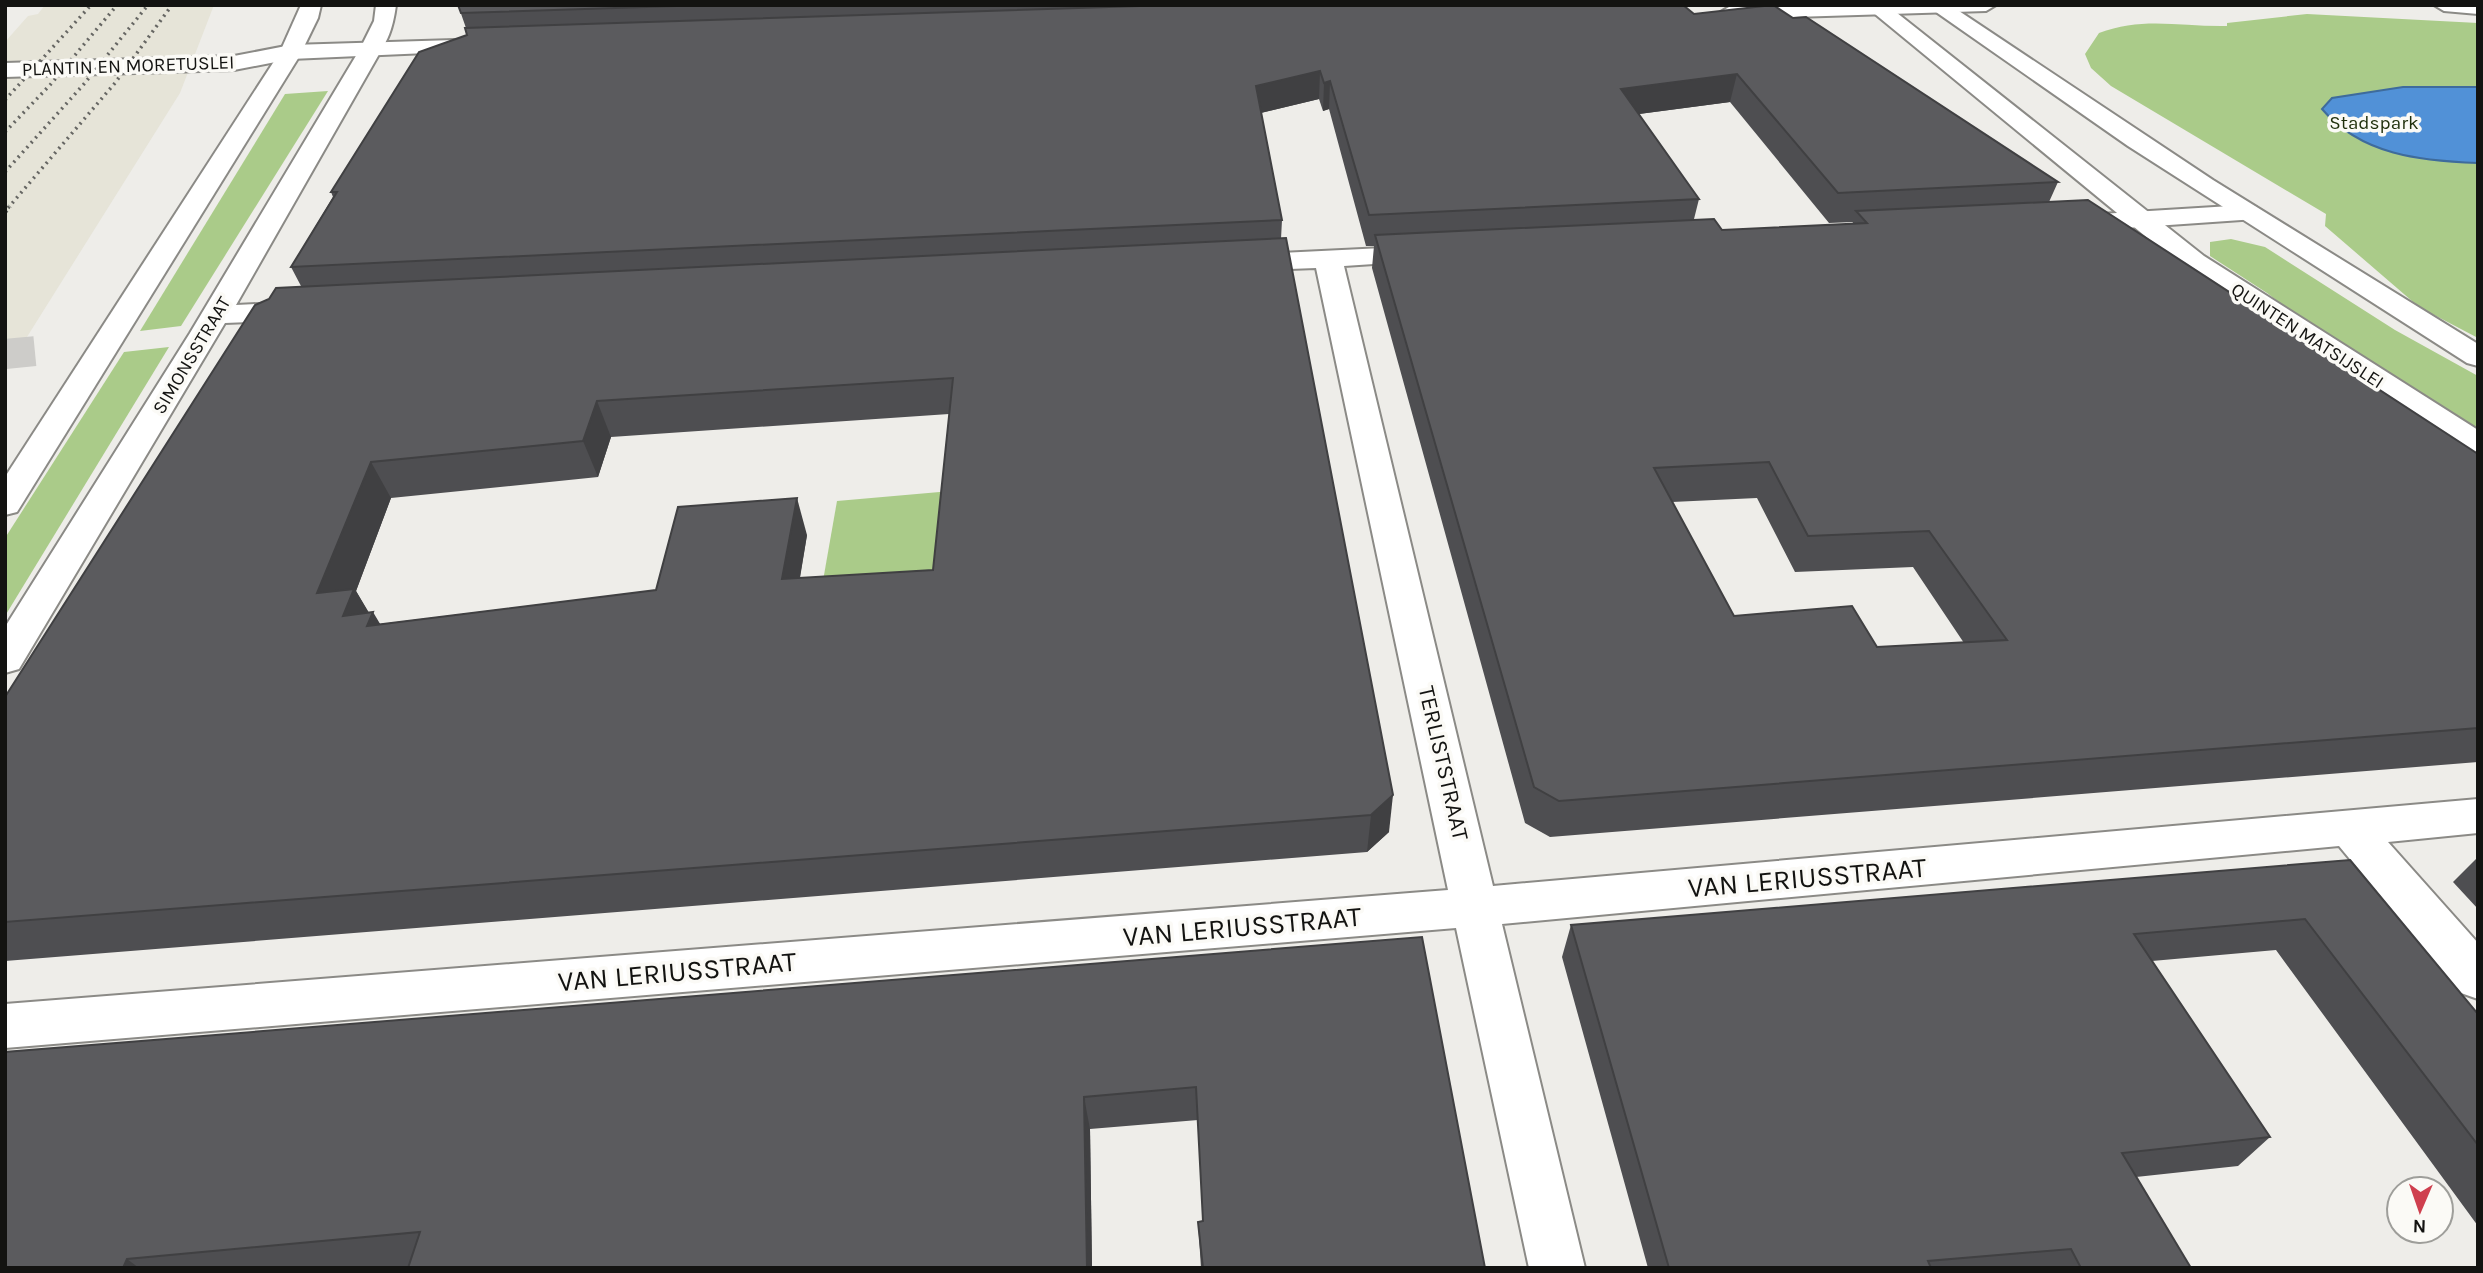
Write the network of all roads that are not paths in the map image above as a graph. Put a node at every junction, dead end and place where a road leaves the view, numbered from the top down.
1 (311, 5) edge
2 (386, 5) edge
3 (1986, 5) edge
4 (2444, 5) edge
5 (1937, 6) edge
6 (1876, 7) edge
7 (2478, 8) edge
8 (1703, 14) edge
9 (502, 45) edge
10 (371, 49) junction
11 (5, 51) edge
12 (291, 52) junction
13 (5, 70) edge
14 (2247, 213) junction
15 (2143, 220) junction
16 (2043, 225) edge
17 (1449, 253) edge
18 (1328, 258) junction
19 (1217, 264) edge
20 (327, 310) edge
21 (215, 315) junction
22 (2478, 357) edge
23 (2478, 445) edge
24 (5, 503) edge
25 (5, 659) edge
26 (2478, 816) edge
27 (2350, 828) junction
28 (1476, 907) junction
29 (2478, 978) edge
30 (5, 1026) edge
31 (1557, 1268) edge

1 - 12 street
2 - 10 street, SIMONSSTRAAT
3 - 5 street
4 - 7 street
5 - 6 street
5 - 14 street
6 - 8 street
6 - 15 street, QUINTEN MATSIJSLEI
9 - 10 street, PLANTIN EN MORETUSLEI
10 - 12 street, PLANTIN EN MORETUSLEI
10 - 21 street, SIMONSSTRAAT
11 - 12 street, PLANTIN EN MORETUSLEI
12 - 13 street, PLANTIN EN MORETUSLEI
12 - 24 street
14 - 15 street
14 - 22 street
15 - 16 street
15 - 23 street, QUINTEN MATSIJSLEI
17 - 18 street
18 - 19 street
18 - 28 street, TERLISTSTRAAT
20 - 21 street
21 - 25 street, SIMONSSTRAAT
26 - 27 street, VAN LERIUSSTRAAT
27 - 28 street, VAN LERIUSSTRAAT
27 - 29 street
28 - 30 street, VAN LERIUSSTRAAT
28 - 31 street, TERLISTSTRAAT

